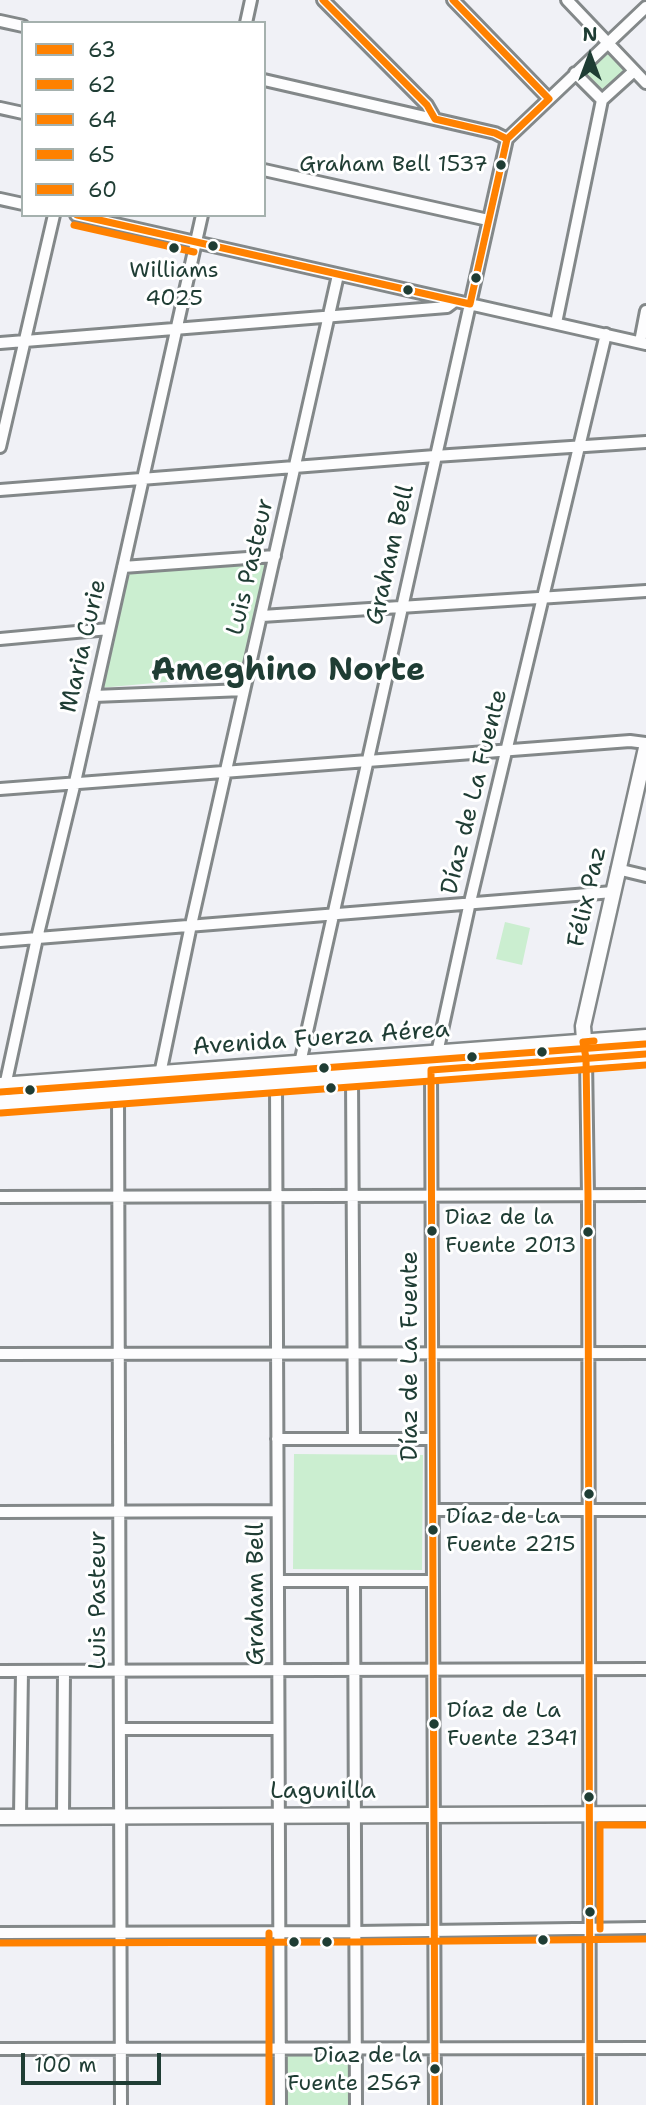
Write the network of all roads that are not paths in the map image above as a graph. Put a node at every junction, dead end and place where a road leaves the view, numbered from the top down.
1 (251, 0) edge
2 (323, 0) edge
3 (453, 0) edge
4 (567, 0) edge
5 (646, 7) edge
6 (0, 21) edge
7 (246, 21) edge
8 (21, 26) edge
9 (608, 41) junction
10 (634, 71) junction
11 (575, 73) junction
12 (266, 80) edge
13 (646, 83) edge
14 (549, 99) junction
15 (603, 100) junction
16 (0, 108) edge
17 (21, 113) edge
18 (435, 118) junction
19 (507, 139) junction
20 (266, 170) edge
21 (0, 199) edge
22 (21, 204) edge
23 (54, 217) edge
24 (85, 217) edge
25 (202, 217) edge
26 (488, 220) junction
27 (196, 243) junction
28 (338, 275) junction
29 (456, 301) junction
30 (470, 304) junction
31 (646, 311) edge
32 (329, 318) junction
33 (556, 323) junction
34 (177, 330) junction
35 (606, 334) junction
36 (24, 342) junction
37 (643, 343) edge
38 (0, 344) edge
39 (646, 442) edge
40 (0, 447) edge
41 (580, 447) junction
42 (435, 456) junction
43 (295, 468) junction
44 (144, 479) junction
45 (0, 490) edge
46 (275, 556) junction
47 (123, 567) junction
48 (646, 591) edge
49 (543, 598) junction
50 (401, 607) junction
51 (262, 616) junction
52 (109, 629) junction
53 (0, 639) edge
54 (244, 690) junction
55 (94, 696) junction
56 (507, 750) junction
57 (645, 750) edge
58 (367, 760) junction
59 (226, 773) junction
60 (75, 782) junction
61 (0, 789) edge
62 (617, 870) junction
63 (646, 876) edge
64 (612, 892) junction
65 (470, 902) junction
66 (333, 913) junction
67 (191, 925) junction
68 (37, 937) junction
69 (0, 941) edge
70 (646, 1038) edge
71 (584, 1050) junction
72 (437, 1053) junction
73 (646, 1054) edge
74 (300, 1063) junction
75 (430, 1070) junction
76 (160, 1074) junction
77 (352, 1076) junction
78 (276, 1082) junction
79 (3, 1086) edge
80 (118, 1094) junction
81 (0, 1103) edge
82 (353, 1195) junction
83 (431, 1195) junction
84 (588, 1195) junction
85 (646, 1195) edge
86 (0, 1196) edge
87 (118, 1196) junction
88 (276, 1196) junction
89 (119, 1353) junction
90 (277, 1353) junction
91 (353, 1353) junction
92 (432, 1353) junction
93 (589, 1353) junction
94 (646, 1353) edge
95 (0, 1354) edge
96 (277, 1439) junction
97 (354, 1439) junction
98 (432, 1439) junction
99 (433, 1510) junction
100 (589, 1510) junction
101 (646, 1510) edge
102 (119, 1511) junction
103 (278, 1511) junction
104 (0, 1512) edge
105 (278, 1581) junction
106 (354, 1581) junction
107 (432, 1581) junction
108 (646, 1669) edge
109 (278, 1670) junction
110 (355, 1670) junction
111 (433, 1670) junction
112 (589, 1670) junction
113 (0, 1671) edge
114 (22, 1671) junction
115 (64, 1671) junction
116 (120, 1671) junction
117 (120, 1730) junction
118 (278, 1730) junction
119 (434, 1814) junction
120 (590, 1814) junction
121 (646, 1814) edge
122 (279, 1815) junction
123 (355, 1815) junction
124 (0, 1816) edge
125 (20, 1816) junction
126 (63, 1816) junction
127 (121, 1816) junction
128 (590, 1928) junction
129 (646, 1928) edge
130 (434, 1931) junction
131 (121, 1932) junction
132 (356, 1932) junction
133 (0, 1933) edge
134 (279, 1933) junction
135 (435, 2048) junction
136 (590, 2048) junction
137 (646, 2048) edge
138 (0, 2049) edge
139 (121, 2049) junction
140 (280, 2049) junction
141 (356, 2049) junction
142 (121, 2105) edge
143 (280, 2105) edge
144 (356, 2105) edge
145 (435, 2105) edge
146 (590, 2105) edge

1 - 7 street
2 - 18 street
3 - 14 street
4 - 9 street
5 - 9 street
6 - 8 street
9 - 10 street
9 - 11 street
10 - 13 street
10 - 15 street
11 - 14 street
11 - 15 street
12 - 18 street
14 - 19 street
15 - 33 street
16 - 17 street
18 - 19 street
19 - 26 street, Graham Bell
20 - 26 street
21 - 22 street
23 - 36 street
24 - 27 street
25 - 27 street, Maria Curie
26 - 30 street, Graham Bell
27 - 28 street
27 - 34 street, Maria Curie
28 - 29 street
28 - 32 street, Luis Pasteur
29 - 30 street
29 - 32 street
30 - 33 street
30 - 42 street, Graham Bell
31 - 37 street
32 - 34 street
32 - 43 street, Luis Pasteur
33 - 35 street
34 - 36 street
34 - 44 street, Maria Curie
35 - 37 street
35 - 41 street, Díaz de La Fuente
36 - 38 street
36 - 40 street
39 - 41 street
41 - 42 street
41 - 49 street, Díaz de La Fuente
42 - 43 street
42 - 50 street, Graham Bell
43 - 44 street
43 - 46 street, Luis Pasteur
44 - 45 street
44 - 47 street, Maria Curie
46 - 47 street
46 - 51 street, Luis Pasteur
47 - 52 street, Maria Curie
48 - 49 street
49 - 50 street
49 - 56 street, Díaz de La Fuente
50 - 51 street
50 - 58 street, Graham Bell
51 - 54 street, Luis Pasteur
52 - 53 street
52 - 55 street, Maria Curie
54 - 55 street
54 - 59 street, Luis Pasteur
55 - 60 street, Maria Curie
56 - 57 street
56 - 58 street
56 - 65 street, Díaz de La Fuente
57 - 62 main road, Félix Paz
58 - 59 street
58 - 66 street, Graham Bell
59 - 60 street
59 - 67 street, Luis Pasteur
60 - 61 street
60 - 68 street, Maria Curie
62 - 63 street
62 - 64 main road, Félix Paz
64 - 65 street
64 - 71 main road, Félix Paz
65 - 66 street
65 - 72 street, Díaz de La Fuente
66 - 67 street
66 - 74 street, Graham Bell
67 - 68 street
67 - 76 street, Luis Pasteur
68 - 69 street
68 - 79 street, Maria Curie
70 - 71 main road, Avenida Fuerza Aérea
71 - 72 main road, Avenida Fuerza Aérea
71 - 73 main road, Avenida Fuerza Aérea
71 - 75 main road, Avenida Fuerza Aérea
71 - 84 street
72 - 74 main road, Avenida Fuerza Aérea
72 - 75 street, Díaz de La Fuente
74 - 76 main road, Avenida Fuerza Aérea
75 - 77 main road, Avenida Fuerza Aérea
75 - 83 street, Díaz de La Fuente
76 - 79 main road, Avenida Fuerza Aérea
77 - 78 main road, Avenida Fuerza Aérea
77 - 82 street
78 - 80 main road, Avenida Fuerza Aérea
78 - 88 street, Graham Bell
80 - 81 main road, Avenida Fuerza Aérea
80 - 87 street, Luis Pasteur
82 - 83 street
82 - 88 street
82 - 91 street
83 - 84 street
83 - 92 street, Díaz de La Fuente
84 - 85 street
84 - 93 street
86 - 87 street
87 - 88 street
87 - 89 street, Luis Pasteur
88 - 90 street, Graham Bell
89 - 90 street
89 - 95 street
89 - 102 street, Luis Pasteur
90 - 91 street
90 - 96 street, Graham Bell
91 - 92 street
91 - 97 street
92 - 93 street
92 - 98 street, Díaz de La Fuente
93 - 94 street
93 - 100 street
96 - 97 street
96 - 103 street, Graham Bell
97 - 98 street
98 - 99 street, Díaz de La Fuente
99 - 100 street
99 - 107 street, Díaz de La Fuente
100 - 101 street
100 - 112 street
102 - 103 street
102 - 104 street
102 - 116 street, Luis Pasteur
103 - 105 street, Graham Bell
105 - 106 street
105 - 109 street, Graham Bell
106 - 107 street
106 - 110 street
107 - 111 street, Díaz de La Fuente
108 - 112 street
109 - 110 street
109 - 116 street
109 - 118 street, Graham Bell
110 - 111 street
110 - 123 street
111 - 112 street
111 - 119 street, Díaz de La Fuente
112 - 120 street
113 - 114 street
114 - 115 street
114 - 125 street
115 - 116 street
115 - 126 street
116 - 117 street, Luis Pasteur
117 - 118 street
117 - 127 street, Luis Pasteur
118 - 122 street, Graham Bell
119 - 120 main road, Lagunilla
119 - 123 main road, Lagunilla
119 - 130 street, Díaz de La Fuente
120 - 121 main road, Lagunilla
120 - 128 street
122 - 123 main road, Lagunilla
122 - 127 main road, Lagunilla
122 - 134 street, Graham Bell
123 - 132 street
124 - 125 main road, Lagunilla
125 - 126 main road, Lagunilla
126 - 127 main road, Lagunilla
127 - 131 street, Luis Pasteur
128 - 129 street
128 - 130 street
128 - 136 street
130 - 132 street
130 - 135 street, Díaz de La Fuente
131 - 133 street
131 - 134 street
131 - 139 street, Luis Pasteur
132 - 134 street
132 - 141 street
134 - 140 street, Graham Bell
135 - 136 street
135 - 141 street
135 - 145 street, Díaz de La Fuente
136 - 137 street
136 - 146 street
138 - 139 street
139 - 140 street
139 - 142 street, Luis Pasteur
140 - 141 street
140 - 143 street, Graham Bell
141 - 144 street

